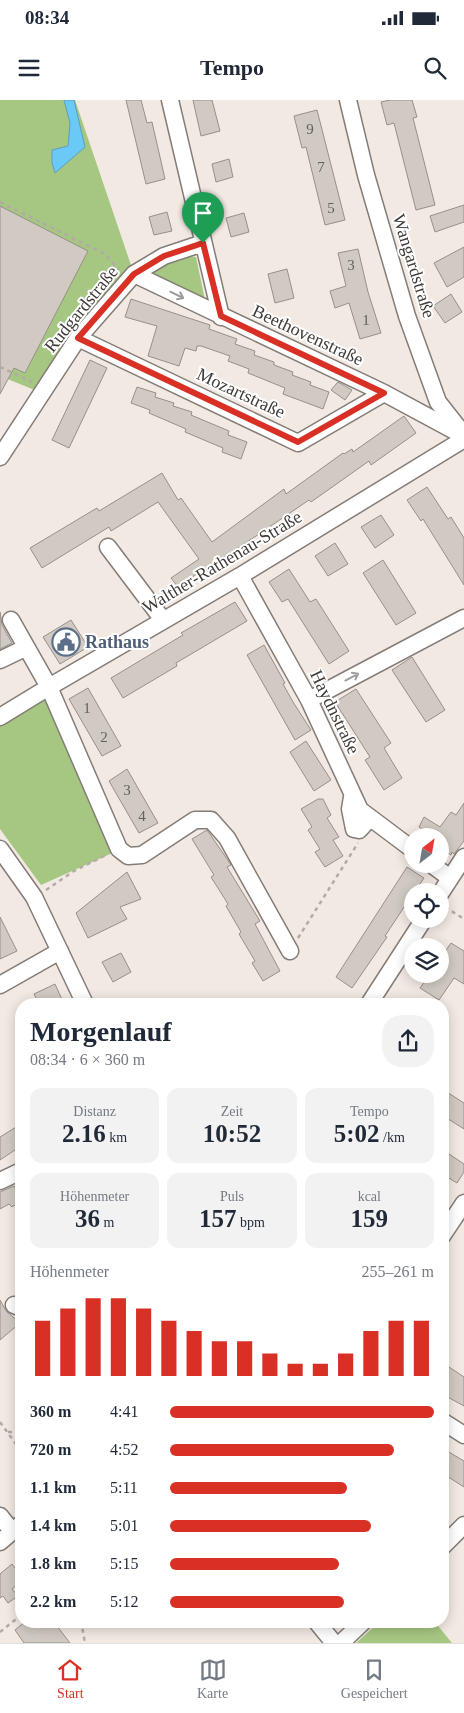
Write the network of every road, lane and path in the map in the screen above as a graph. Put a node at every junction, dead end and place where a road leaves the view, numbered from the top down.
1 (170, 100) edge
2 (348, 100) edge
3 (0, 202) edge
4 (203, 243) junction
5 (130, 278) junction
6 (221, 316) junction
7 (78, 338) junction
8 (0, 367) edge
9 (45, 388) junction
10 (384, 393) junction
11 (464, 437) edge
12 (0, 457) edge
13 (108, 547) dead end
14 (240, 576) junction
15 (464, 618) edge
16 (11, 620) dead end
17 (163, 620) junction
18 (26, 648) junction
19 (0, 660) edge
20 (49, 687) junction
21 (309, 700) junction
22 (0, 717) edge
23 (352, 793) junction
24 (370, 818) junction
25 (359, 830) junction
26 (404, 844) edge
27 (0, 849) edge
28 (124, 852) junction
29 (464, 857) edge
30 (443, 873) edge
31 (450, 878) junction
32 (447, 883) edge
33 (34, 897) junction
34 (449, 909) edge
35 (464, 918) edge
36 (418, 928) edge
37 (60, 951) junction
38 (290, 951) joint
39 (0, 985) edge
40 (82, 998) edge
41 (373, 998) edge
42 (15, 1174) edge
43 (0, 1181) edge
44 (464, 1203) edge
45 (449, 1226) edge
46 (0, 1422) edge
47 (449, 1425) edge
48 (8, 1432) junction
49 (15, 1432) edge
50 (464, 1435) edge
51 (15, 1443) edge
52 (0, 1516) edge
53 (464, 1526) edge
54 (11, 1532) edge
55 (449, 1540) edge
56 (15, 1619) edge
57 (82, 1628) edge
58 (322, 1628) edge
59 (357, 1628) edge
60 (0, 1632) edge
61 (85, 1643) edge
62 (334, 1643) edge
63 (341, 1643) edge

1 - 4 street
2 - 11 street, Wangardstraße
3 - 5 path
4 - 5 street, Rudgardstraße
4 - 6 street
5 -> 6 street, Beethovenstraße
5 - 7 street, Rudgardstraße
6 - 10 street, Beethovenstraße
7 - 9 street, Rudgardstraße
7 - 10 street, Mozartstraße
8 - 9 path
9 - 12 street, Rudgardstraße
10 - 11 street, Beethovenstraße
11 - 14 street, Walther-Rathenau-Straße
13 - 17 street
14 - 17 street, Walther-Rathenau-Straße
14 - 21 street, Haydnstraße
21 -> 15 street
16 - 18 street
17 - 20 street, Walther-Rathenau-Straße
18 - 19 street
18 - 20 street
20 - 22 street, Walther-Rathenau-Straße
20 - 28 street
21 - 23 street, Haydnstraße
23 - 24 street, Haydnstraße
23 - 25 street
24 - 25 street
24 - 26 street, Haydnstraße
25 - 38 path
27 - 33 street
28 - 33 path
28 - 38 street
29 - 31 street
30 - 31 street
31 - 32 street
33 - 37 street
34 - 35 path
36 - 41 street
37 - 39 street
37 - 40 street
42 - 43 street
44 - 45 street
46 - 48 path
47 - 50 street
48 - 49 path
48 - 51 path
52 - 54 street
53 - 55 street
56 - 60 path
57 - 61 path
58 - 62 street
59 - 63 street

